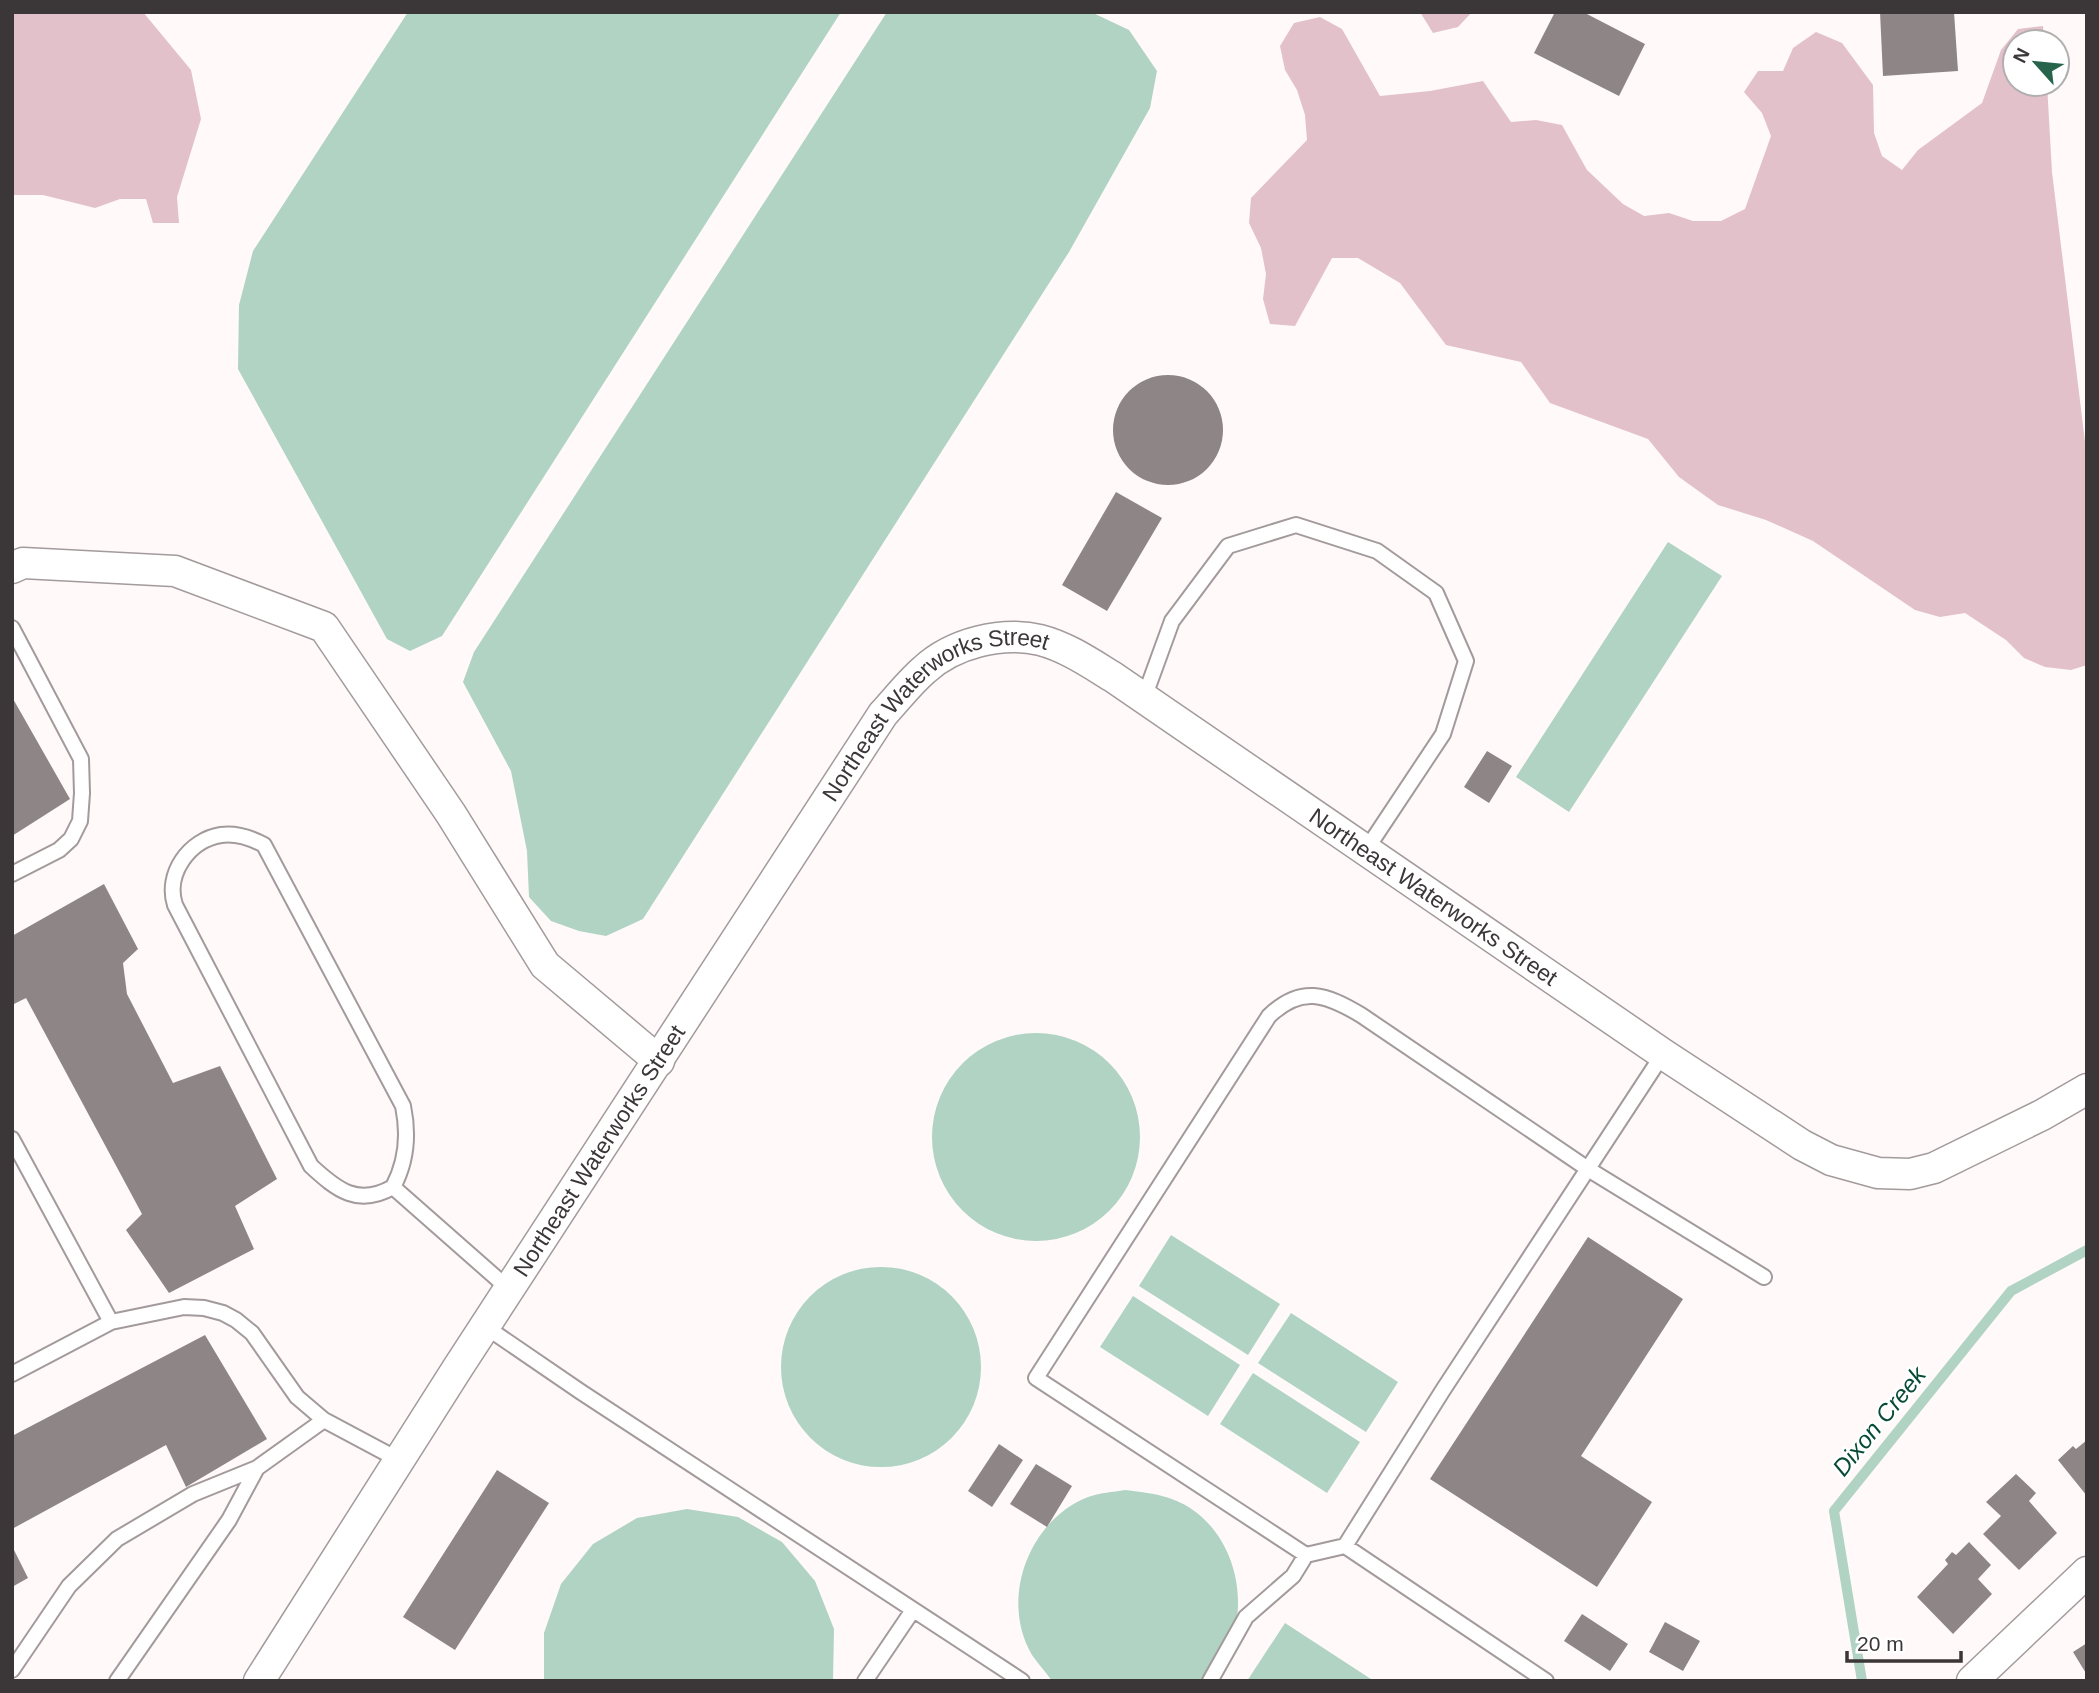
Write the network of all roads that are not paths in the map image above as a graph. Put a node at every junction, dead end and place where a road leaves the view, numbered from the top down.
1 (12, 568) edge
2 (12, 628) edge
3 (1144, 698) junction
4 (1366, 850) junction
5 (12, 874) edge
6 (1662, 1054) junction
7 (659, 1061) junction
8 (2087, 1089) edge
9 (12, 1139) edge
10 (1588, 1169) junction
11 (393, 1187) junction
12 (1764, 1277) dead end
13 (510, 1290) junction
14 (111, 1322) junction
15 (486, 1327) junction
16 (12, 1374) edge
17 (324, 1420) junction
18 (399, 1460) junction
19 (257, 1468) junction
20 (1345, 1546) junction
21 (1306, 1555) junction
22 (2087, 1572) edge
23 (914, 1610) junction
24 (12, 1670) edge
25 (117, 1681) edge
26 (259, 1681) edge
27 (865, 1681) edge
28 (1021, 1681) edge
29 (1210, 1681) edge
30 (1546, 1681) edge
31 (1972, 1681) edge

1 - 7 street
2 - 5 lane
3 - 4 street, Northeast Waterworks Street
3 - 4 lane
3 - 7 street, Northeast Waterworks Street
4 - 6 street, Northeast Waterworks Street
6 - 8 street, Northeast Waterworks Street
6 - 10 lane
7 - 13 street, Northeast Waterworks Street
9 - 14 lane
10 - 12 lane
10 - 20 lane
10 - 21 lane
11 - 11 lane
11 - 13 lane
13 - 15 street, Northeast Waterworks Street
14 - 16 lane
14 - 17 lane
15 - 18 street, Northeast Waterworks Street
15 - 23 lane
17 - 18 lane
17 - 19 lane
18 - 26 street, Northeast Waterworks Street
19 - 24 lane
19 - 25 lane
20 - 21 lane
20 - 30 lane
21 - 29 lane
22 - 31 street
23 - 27 lane
23 - 28 lane

